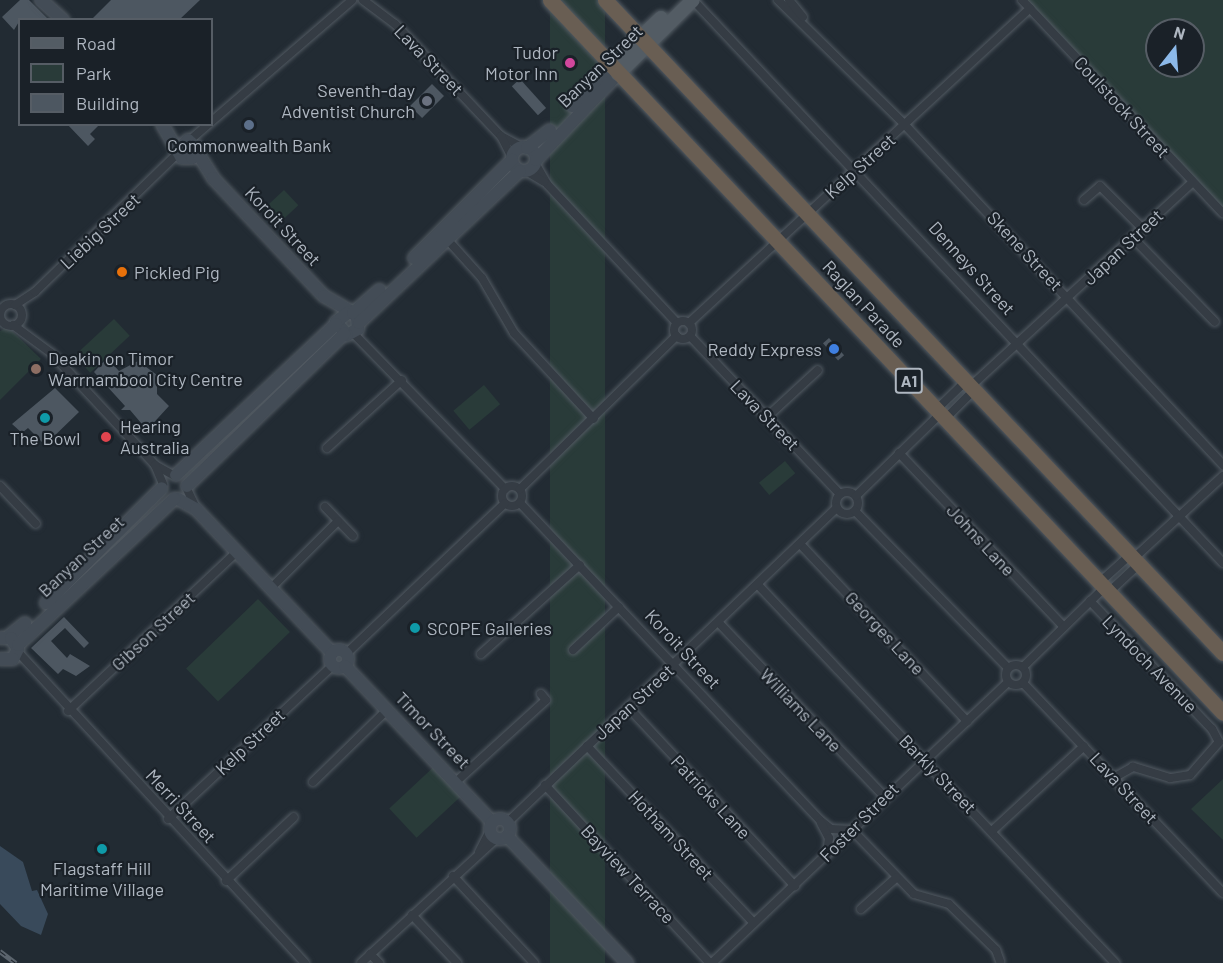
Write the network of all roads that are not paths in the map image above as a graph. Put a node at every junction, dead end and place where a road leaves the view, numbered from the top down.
1 (342, 0) edge
2 (352, 0) edge
3 (363, 0) edge
4 (374, 0) edge
5 (550, 0) edge
6 (605, 0) edge
7 (681, 0) edge
8 (693, 0) edge
9 (778, 0) edge
10 (789, 0) edge
11 (1022, 0) edge
12 (43, 1) edge
13 (1030, 8) junction
14 (336, 9) junction
15 (381, 10) junction
16 (61, 18) edge
17 (823, 40) junction
18 (643, 41) junction
19 (614, 70) junction
20 (905, 125) junction
21 (163, 126) edge
22 (501, 136) junction
23 (526, 148) junction
24 (188, 150) junction
25 (524, 164) junction
26 (856, 171) junction
27 (1193, 182) junction
28 (1084, 200) dead end
29 (808, 212) junction
30 (1223, 213) edge
31 (1143, 229) junction
32 (443, 236) junction
33 (1133, 238) junction
34 (777, 240) junction
35 (35, 292) junction
36 (1068, 296) junction
37 (0, 298) edge
38 (12, 305) junction
39 (0, 314) edge
40 (21, 315) junction
41 (1215, 322) dead end
42 (349, 323) junction
43 (677, 323) junction
44 (689, 323) junction
45 (7, 326) edge
46 (32, 335) junction
47 (676, 336) junction
48 (690, 336) junction
49 (1016, 343) junction
50 (818, 370) dead end
51 (402, 380) junction
52 (972, 385) junction
53 (940, 414) junction
54 (767, 417) junction
55 (594, 419) junction
56 (327, 448) dead end
57 (900, 453) junction
58 (155, 465) junction
59 (1223, 465) edge
60 (174, 475) junction
61 (1223, 476) edge
62 (0, 486) edge
63 (163, 486) junction
64 (187, 488) junction
65 (505, 489) junction
66 (520, 489) junction
67 (840, 494) junction
68 (856, 496) junction
69 (176, 499) junction
70 (505, 502) junction
71 (520, 503) junction
72 (325, 507) dead end
73 (837, 508) junction
74 (196, 509) junction
75 (855, 511) junction
76 (1180, 517) junction
77 (338, 521) junction
78 (36, 524) dead end
79 (353, 536) dead end
80 (116, 542) junction
81 (802, 546) junction
82 (238, 551) junction
83 (1133, 560) junction
84 (1223, 563) edge
85 (579, 565) junction
86 (272, 586) junction
87 (759, 586) junction
88 (1105, 587) junction
89 (1090, 601) junction
90 (619, 607) junction
91 (719, 623) junction
92 (1063, 626) junction
93 (6, 649) edge
94 (573, 650) dead end
95 (1223, 652) edge
96 (481, 654) dead end
97 (341, 662) junction
98 (674, 665) junction
99 (1023, 667) junction
100 (1008, 668) junction
101 (1008, 682) junction
102 (1023, 683) junction
103 (541, 694) dead end
104 (628, 707) junction
105 (387, 710) junction
106 (68, 711) junction
107 (1223, 713) edge
108 (967, 721) junction
109 (587, 746) junction
110 (1084, 746) junction
111 (923, 760) junction
112 (1115, 777) junction
113 (457, 781) junction
114 (313, 782) dead end
115 (545, 785) junction
116 (884, 796) junction
117 (294, 817) dead end
118 (168, 819) junction
119 (820, 820) junction
120 (508, 822) joint
121 (852, 830) junction
122 (992, 831) junction
123 (497, 832) junction
124 (827, 855) junction
125 (453, 876) junction
126 (896, 878) junction
127 (226, 881) junction
128 (795, 886) junction
129 (1223, 893) edge
130 (861, 909) dead end
131 (412, 915) junction
132 (754, 924) junction
133 (370, 954) junction
134 (1000, 961) dead end
135 (305, 963) edge
136 (361, 963) edge
137 (379, 963) edge
138 (458, 963) edge
139 (534, 963) edge
140 (627, 963) edge
141 (711, 963) edge
142 (1115, 963) edge

1 - 14 street, Liebig Street
2 - 14 street, Liebig Street
3 - 15 street, Lava Street
4 - 15 street, Lava Street
5 - 19 highway, Raglan Parade / A1
6 - 18 highway, Raglan Parade / A1
7 - 18 main road, Banyan Street
8 - 18 main road, Banyan Street
8 - 26 street, Denneys Street
9 - 17 street, Skene Street
10 - 17 street, Skene Street
11 - 13 street, Coulstock Street
12 - 16 street
13 - 20 street, Kelp Street
13 - 27 street, Coulstock Street
14 - 24 street, Liebig Street
15 - 22 street, Lava Street
17 - 20 street, Skene Street
18 - 19 main road, Banyan Street
18 - 29 highway, Raglan Parade / A1
19 - 23 street, Banyan Street
19 - 25 street, Banyan Street
19 - 34 highway, Raglan Parade / A1
20 - 26 street, Kelp Street
20 - 36 street, Skene Street
21 - 24 street, Koroit Street
22 - 23 street, Lava Street
22 - 25 street, Lava Street
23 - 25 street
23 - 25 street, Banyan Street
24 - 35 street, Liebig Street
24 - 42 street, Koroit Street
25 - 32 street, Banyan Street
25 - 43 street
26 - 29 street, Kelp Street
26 - 49 street, Denneys Street
27 - 30 street, Coulstock Street
27 - 31 street, Japan Street
28 - 31 street
29 - 34 street, Kelp Street
29 - 52 highway, Raglan Parade / A1
31 - 33 street, Japan Street
32 - 42 street, Banyan Street
32 - 55 street
33 - 36 street, Japan Street
33 - 41 street
34 - 44 street, Kelp Street
34 - 53 highway, Raglan Parade / A1
35 - 38 street, Liebig Street
35 - 40 street, Liebig Street
36 - 49 street, Japan Street
36 - 59 street, Skene Street
37 - 38 street
38 - 39 street, Liebig Street
38 - 40 street
39 - 45 street
40 - 45 street, Liebig Street
40 - 46 street
42 - 51 street, Koroit Street
42 - 60 street, Banyan Street
42 - 64 street, Banyan Street
43 - 44 street
43 - 47 street
44 - 48 street
45 - 46 street
46 - 58 street
47 - 48 street
47 - 55 street
48 - 54 street, Lava Street
49 - 52 street, Japan Street
49 - 76 street, Denneys Street
50 - 54 street
51 - 56 street
51 - 65 street, Koroit Street
52 - 53 street, Japan Street
52 - 83 highway, Raglan Parade / A1
53 - 57 street, Japan Street
53 - 88 highway, Raglan Parade / A1
54 - 67 street, Lava Street
55 - 66 street
57 - 68 street, Japan Street
57 - 92 street, Johns Lane
58 - 60 street
58 - 63 street
60 - 63 street, Banyan Street
60 - 64 street
61 - 76 street
62 - 78 street
63 - 69 street
63 - 80 street, Banyan Street
64 - 69 street, Banyan Street
64 - 74 street
65 - 66 street
65 - 70 street
66 - 71 street
67 - 68 street
67 - 73 street
68 - 75 street
69 - 74 street
69 - 80 street, Banyan Street
70 - 71 street
70 - 97 street, Kelp Street
71 - 85 street, Koroit Street
72 - 77 street
73 - 75 street
73 - 81 street, Japan Street
74 - 82 street
75 - 100 street
76 - 83 street
76 - 84 street, Denneys Street
77 - 79 street
77 - 86 street
80 - 93 street, Banyan Street
81 - 87 street, Japan Street
81 - 108 street, Georges Lane
82 - 86 street
82 - 106 street, Gibson Street
83 - 88 street
83 - 88 street
83 - 95 highway, Raglan Parade / A1
85 - 90 street, Koroit Street
85 - 96 street
86 - 97 street
87 - 91 street, Japan Street
87 - 111 street, Barkly Street
88 - 89 street
88 - 107 highway, Raglan Parade / A1
89 - 92 street
89 - 112 street, Lyndoch Avenue
90 - 94 street
90 - 98 street, Koroit Street
91 - 98 street, Japan Street
91 - 116 street, Williams Lane
92 - 99 street
93 - 106 street, Merri Street
97 - 105 street, Timor Street
97 - 118 street, Kelp Street
98 - 104 street, Japan Street
98 - 119 street, Koroit Street
99 - 100 street
99 - 102 street
100 - 101 street
101 - 102 street
101 - 108 street, Foster Street
102 - 110 street, Lava Street
103 - 113 street
104 - 109 street, Japan Street
104 - 128 street, Patricks Lane
105 - 113 street, Timor Street
105 - 114 street
106 - 118 street, Merri Street
108 - 111 street, Foster Street
109 - 115 street, Japan Street
109 - 132 street, Hotham Street
110 - 112 street, Lava Street
110 - 122 street
111 - 116 street, Foster Street
111 - 122 street, Barkly Street
112 - 129 street, Lava Street
113 - 123 street, Timor Street
115 - 120 street, Japan Street
115 - 141 street, Bayview Terrace
116 - 121 street, Foster Street
117 - 127 street
118 - 127 street, Merri Street
119 - 121 street, Koroit Street
119 - 124 street, Koroit Street
120 - 123 street
121 - 124 street, Foster Street
121 - 126 street
122 - 142 street, Barkly Street
123 - 125 street
123 - 140 street, Timor Street
124 - 128 street, Foster Street
125 - 131 street
125 - 139 street
126 - 130 street
126 - 134 street
127 - 135 street, Merri Street
128 - 132 street, Foster Street
131 - 133 street
131 - 138 street
132 - 141 street, Foster Street
133 - 136 street
133 - 137 street

